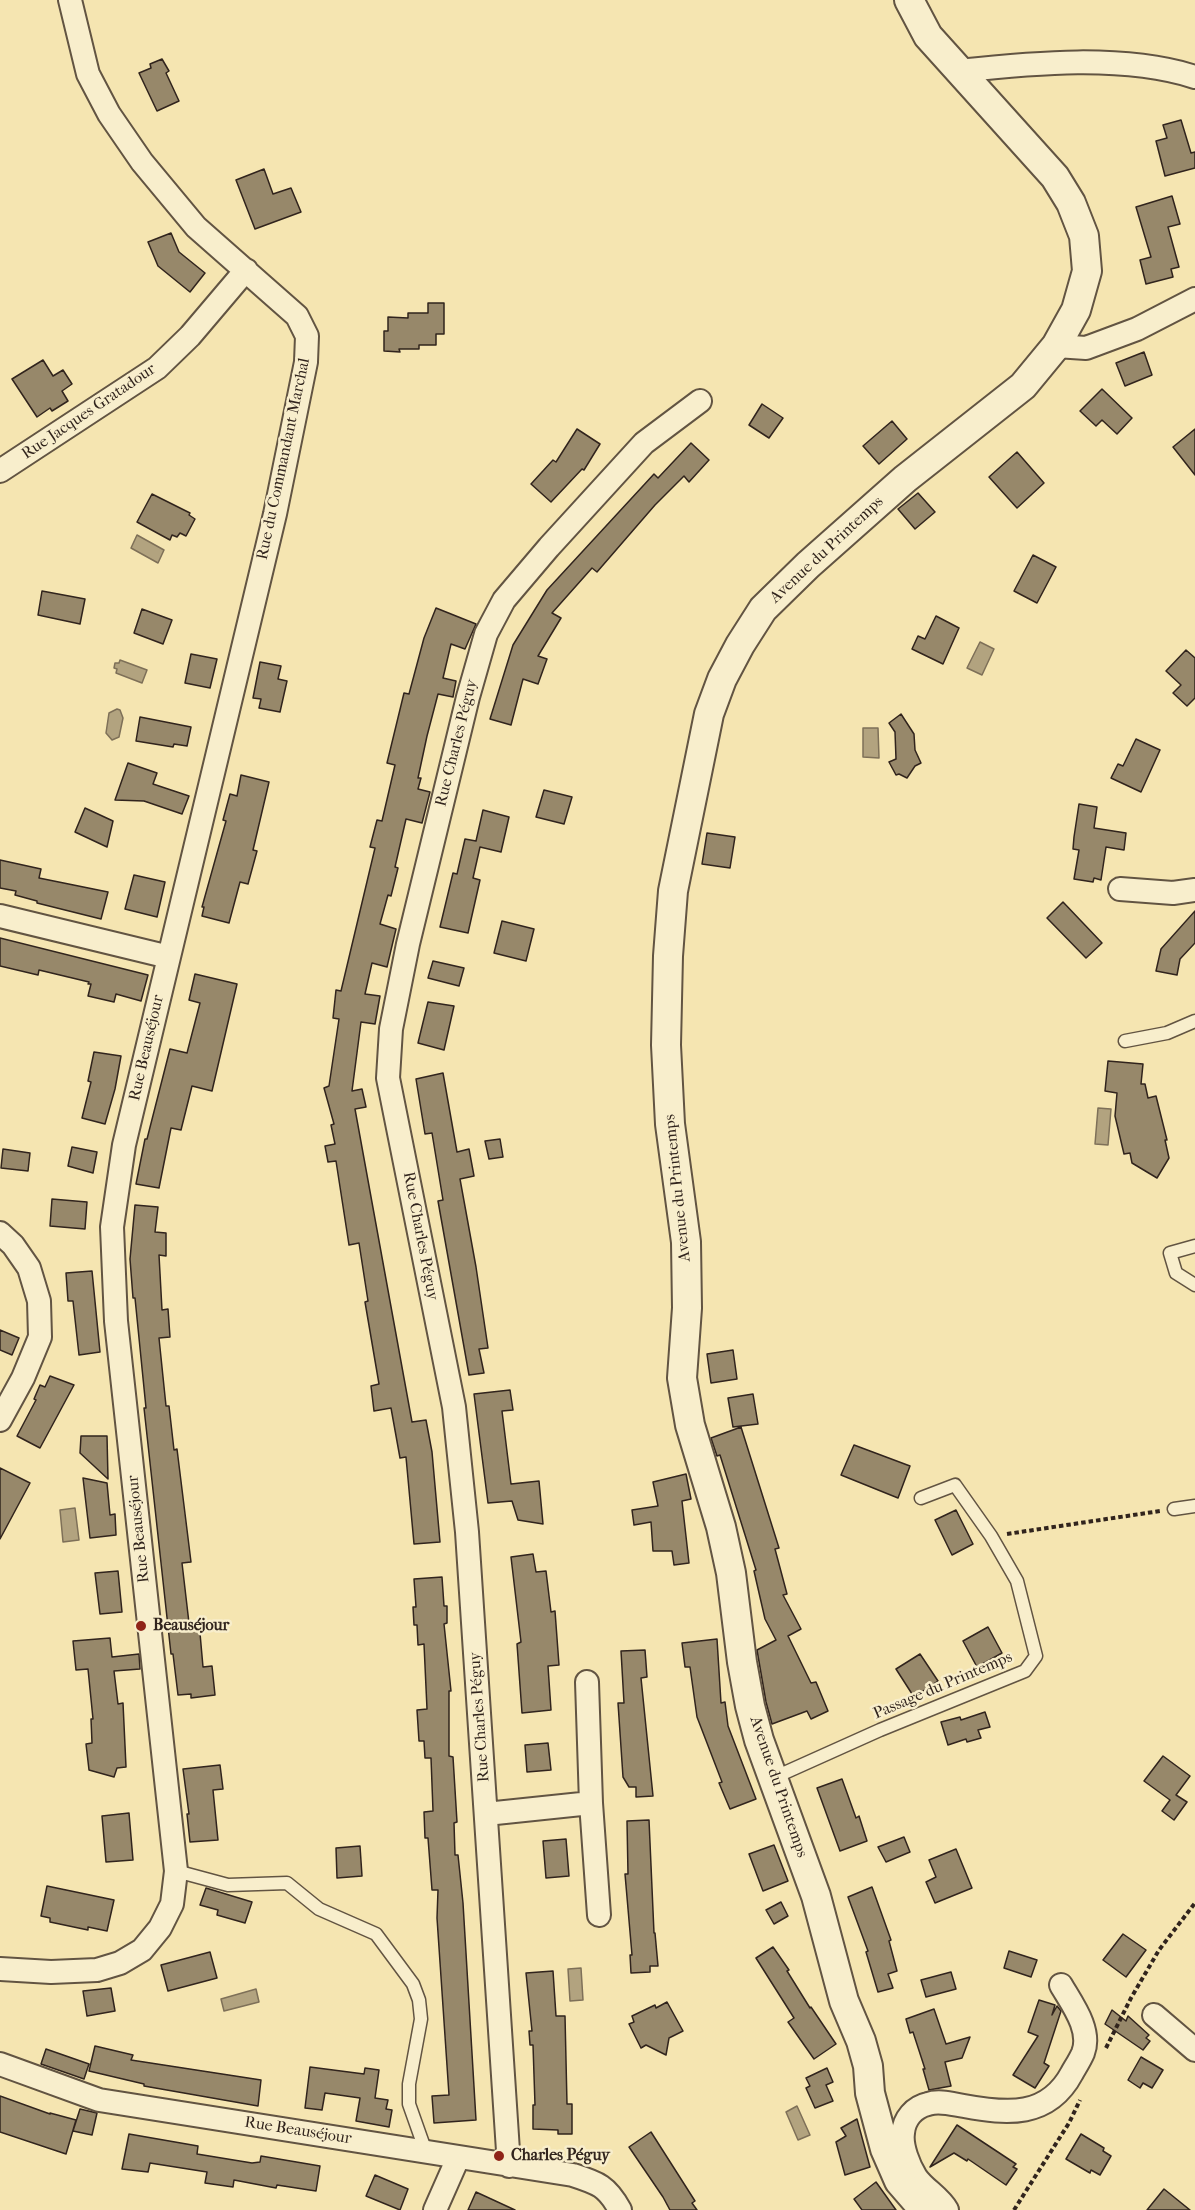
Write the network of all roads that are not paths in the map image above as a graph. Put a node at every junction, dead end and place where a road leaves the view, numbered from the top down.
1 (70, 0) edge
2 (909, 0) edge
3 (958, 71) junction
4 (1195, 77) edge
5 (246, 270) junction
6 (1195, 299) edge
7 (1056, 346) junction
8 (700, 401) dead end
9 (0, 471) edge
10 (1120, 889) dead end
11 (1195, 890) edge
12 (0, 916) edge
13 (169, 957) junction
14 (1195, 1022) edge
15 (1125, 1041) dead end
16 (6, 1239) edge
17 (1195, 1246) edge
18 (1195, 1285) edge
19 (0, 1420) edge
20 (921, 1498) dead end
21 (1195, 1506) edge
22 (1174, 1509) road end
23 (587, 1682) dead end
24 (773, 1778) junction
25 (591, 1803) junction
26 (486, 1814) junction
27 (176, 1871) junction
28 (599, 1916) dead end
29 (0, 1969) edge
30 (1061, 1985) dead end
31 (1154, 2015) dead end
32 (1195, 2050) edge
33 (0, 2064) edge
34 (426, 2152) junction
35 (458, 2158) junction
36 (509, 2166) junction
37 (435, 2210) edge
38 (620, 2210) edge
39 (924, 2210) edge
40 (947, 2210) edge

1 - 5 street, Rue du Commandant Marchal
2 - 3 street, Avenue du Printemps
3 - 4 street
3 - 7 street, Avenue du Printemps
5 - 9 street, Rue Jacques Gratadour
5 - 13 street, Rue du Commandant Marchal
6 - 7 street
7 - 24 street, Avenue du Printemps
8 - 26 street, Rue Charles Péguy
10 - 11 street
12 - 13 street
13 - 27 street, Rue Beauséjour
14 - 15 lane
16 - 19 street
17 - 18 lane
20 - 24 lane, Passage du Printemps
21 - 22 lane
23 - 25 street
24 - 39 street, Avenue du Printemps
25 - 26 street
25 - 28 street
26 - 36 street, Rue Charles Péguy
27 - 29 street, Rue Beauséjour
27 - 34 lane
30 - 40 street
31 - 32 street
33 - 34 street, Rue Beauséjour
34 - 35 street, Rue Beauséjour
35 - 36 street, Rue Beauséjour
35 - 37 street
36 - 38 street, Rue Beauséjour

